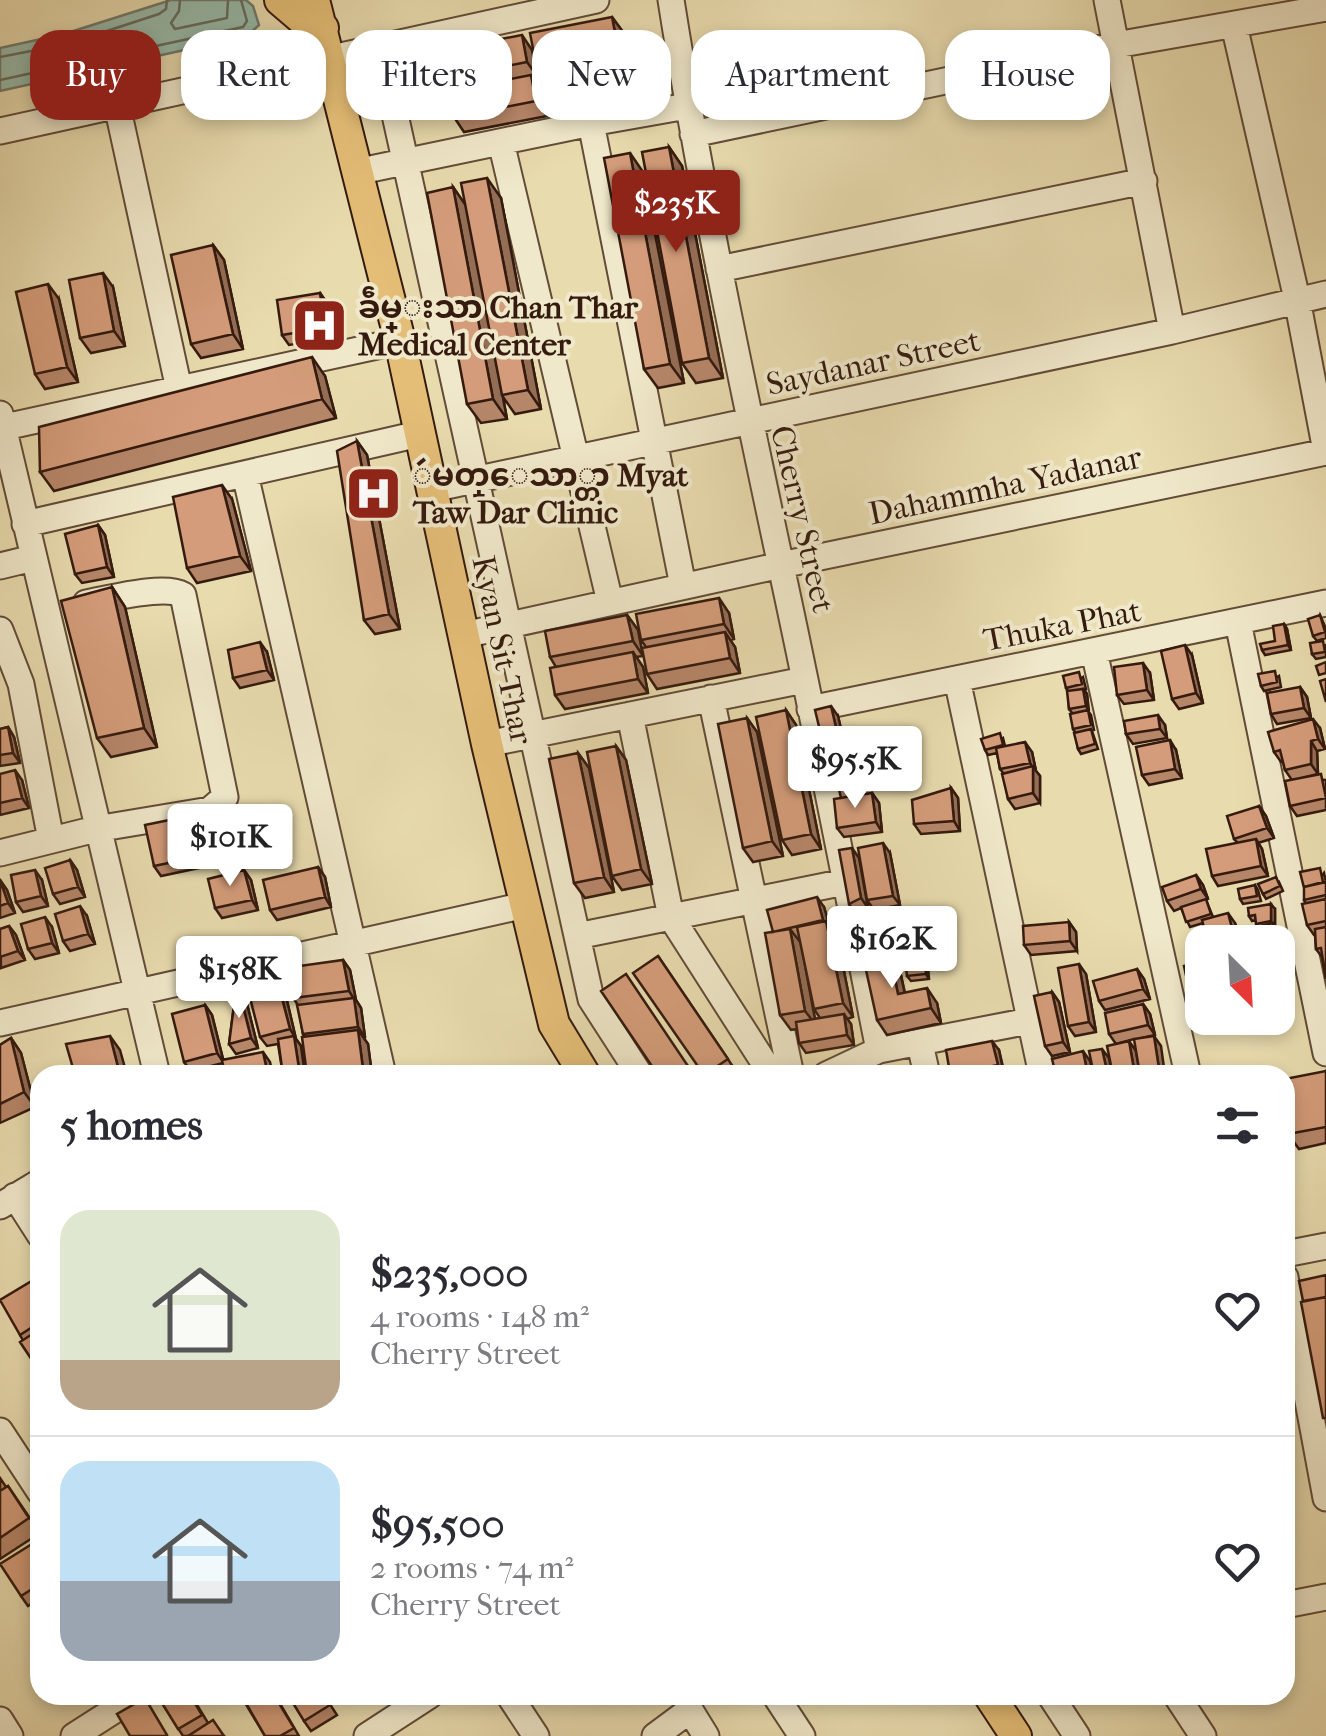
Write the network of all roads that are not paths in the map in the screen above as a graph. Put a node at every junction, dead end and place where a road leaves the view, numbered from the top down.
1 (280, 0) edge
2 (314, 0) edge
3 (328, 0) edge
4 (596, 0) edge
5 (671, 0) edge
6 (1107, 0) edge
7 (1326, 8) edge
8 (1234, 26) junction
9 (309, 30) edge
10 (321, 30) edge
11 (458, 30) edge
12 (326, 31) edge
13 (1116, 45) junction
14 (326, 51) edge
15 (688, 106) junction
16 (49, 120) edge
17 (119, 120) edge
18 (397, 120) edge
19 (591, 123) junction
20 (0, 131) edge
21 (692, 134) junction
22 (501, 142) junction
23 (406, 162) junction
24 (356, 172) junction
25 (1144, 181) junction
26 (718, 269) junction
27 (1326, 294) edge
28 (1297, 299) junction
29 (1172, 331) junction
30 (400, 341) junction
31 (179, 389) junction
32 (748, 422) junction
33 (1, 423) edge
34 (419, 434) junction
35 (655, 442) junction
36 (1326, 451) edge
37 (576, 458) junction
38 (245, 474) junction
39 (476, 480) junction
40 (432, 489) junction
41 (25, 524) junction
42 (32, 558) junction
43 (781, 565) junction
44 (0, 566) edge
45 (683, 586) junction
46 (610, 602) junction
47 (1326, 603) edge
48 (45, 609) junction
49 (1238, 622) junction
50 (508, 625) junction
51 (0, 630) edge
52 (464, 635) junction
53 (1094, 652) junction
54 (60, 674) junction
55 (957, 679) junction
56 (804, 680) junction
57 (10, 687) edge
58 (712, 698) junction
59 (810, 709) junction
60 (630, 714) junction
61 (532, 734) junction
62 (487, 744) junction
63 (96, 829) junction
64 (52, 840) junction
65 (0, 853) edge
66 (846, 882) junction
67 (754, 900) junction
68 (525, 906) junction
69 (671, 917) junction
70 (577, 936) junction
71 (354, 942) junction
72 (135, 992) junction
73 (1030, 1021) junction
74 (0, 1023) edge
75 (920, 1044) junction
76 (880, 1050) junction
77 (153, 1065) edge
78 (380, 1065) edge
79 (580, 1065) edge
80 (634, 1065) edge
81 (766, 1065) edge
82 (789, 1065) edge
83 (848, 1065) edge
84 (925, 1065) edge
85 (1040, 1065) edge
86 (1186, 1065) edge
87 (1321, 1067) edge
88 (30, 1188) edge
89 (8, 1201) edge
90 (30, 1224) edge
91 (1326, 1246) edge
92 (1295, 1252) edge
93 (1295, 1330) edge
94 (0, 1431) edge
95 (30, 1477) edge
96 (1326, 1498) edge
97 (1326, 1597) edge
98 (1295, 1602) edge
99 (122, 1705) edge
100 (415, 1705) edge
101 (516, 1705) edge
102 (782, 1705) edge
103 (995, 1705) edge
104 (1057, 1705) edge
105 (1183, 1705) edge
106 (0, 1720) edge
107 (10, 1736) edge
108 (74, 1736) edge
109 (367, 1736) edge
110 (536, 1736) edge
111 (655, 1736) edge
112 (706, 1736) edge
113 (802, 1736) edge
114 (1016, 1736) edge
115 (1077, 1736) edge
116 (1203, 1736) edge

1 - 9 main road
2 - 10 main road, Kyan Sit Thar
3 - 12 main road
4 - 11 street
5 - 15 street, Cherry Street
6 - 13 street
7 - 8 street
8 - 13 street
8 - 28 street
13 - 21 street
13 - 25 street
14 - 24 main road, Kyan Sit Thar
15 - 19 street
15 - 21 street, Cherry Street
16 - 20 street
17 - 31 street
18 - 23 street
19 - 22 street
19 - 35 street
21 - 26 street, Cherry Street
22 - 23 street
22 - 37 street
23 - 24 street
23 - 39 street
24 - 30 main road, Kyan Sit Thar
25 - 26 street
25 - 29 street
26 - 32 street, Cherry Street
27 - 28 street, Saydanar Street
28 - 29 street, Saydanar Street
28 - 36 street
29 - 32 street, Saydanar Street
30 - 31 street
30 - 34 main road, Kyan Sit Thar
31 - 33 street
32 - 35 street, Saydanar Street
32 - 43 street, Cherry Street
33 - 41 street
34 - 38 street
34 - 40 main road, Kyan Sit Thar
35 - 37 street, Saydanar Street
35 - 45 street
36 - 43 street, Dahammha Yadanar
37 - 39 street, Saydanar Street
37 - 46 street
38 - 41 street
38 - 71 street
39 - 40 street, Saydanar Street
39 - 50 street
40 - 52 main road, Kyan Sit Thar
41 - 42 street
42 - 44 street
42 - 48 street
43 - 45 street, Dahammha Yadanar
43 - 56 street, Cherry Street
45 - 46 street, Dahammha Yadanar
46 - 50 street, Dahammha Yadanar
47 - 49 street, Thuka Phat
48 - 54 street
48 - 63 street
49 - 53 street, Thuka Phat
49 - 87 street
50 - 52 street, Dahammha Yadanar
50 - 61 street
51 - 57 street
52 - 62 main road, Kyan Sit Thar
53 - 55 street, Thuka Phat
53 - 86 street
54 - 57 street
54 - 63 street
55 - 59 street, Thuka Phat
55 - 73 street
56 - 58 street
56 - 59 street, Cherry Street
57 - 64 street
58 - 60 street
58 - 67 street
59 - 66 street, Cherry Street
60 - 61 street
60 - 69 street
61 - 62 street
61 - 70 street
62 - 68 main road, Kyan Sit Thar
63 - 64 street
63 - 72 street
64 - 65 street
66 - 67 street
66 - 76 street, Cherry Street
67 - 69 street
67 - 82 street
68 - 71 street
68 - 79 main road, Kyan Sit Thar
69 - 70 street
69 - 81 street
70 - 80 street
71 - 72 street
71 - 78 street
72 - 74 street
72 - 77 street
73 - 75 street
73 - 85 street
75 - 76 street
75 - 84 street
76 - 83 street
88 - 89 street
89 - 90 street
91 - 92 street
93 - 96 street
94 - 95 street
97 - 98 street
99 - 108 street
100 - 109 street
101 - 110 street
102 - 113 street
103 - 114 main road
104 - 115 street
105 - 116 street
106 - 107 street
111 - 112 street

